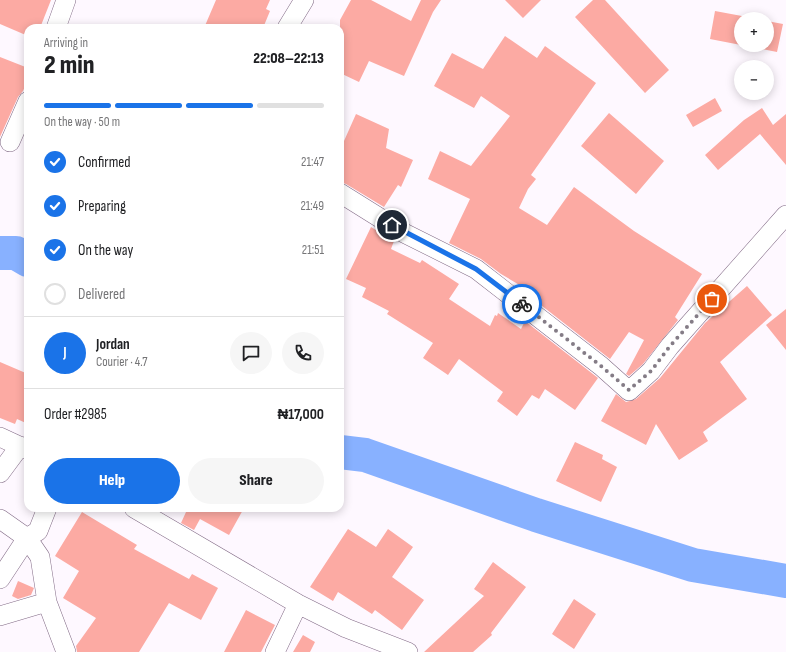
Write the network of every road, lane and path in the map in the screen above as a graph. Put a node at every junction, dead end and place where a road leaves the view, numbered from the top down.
1 (66, 0) edge
2 (304, 0) edge
3 (57, 24) edge
4 (289, 24) edge
5 (24, 110) edge
6 (10, 142) dead end
7 (344, 195) edge
8 (786, 215) edge
9 (0, 437) edge
10 (24, 448) edge
11 (0, 473) edge
12 (45, 512) edge
13 (141, 512) edge
14 (0, 519) edge
15 (27, 538) junction
16 (0, 578) edge
17 (47, 602) junction
18 (298, 604) junction
19 (0, 616) edge
20 (66, 652) edge
21 (275, 652) edge
22 (408, 652) edge

1 - 3 street
2 - 4 street
5 - 6 street
7 - 8 street
9 - 10 street
10 - 11 street
12 - 15 street
13 - 18 street
14 - 15 street
15 - 16 street
15 - 17 street
17 - 19 street
17 - 20 street
18 - 21 street
18 - 22 street

